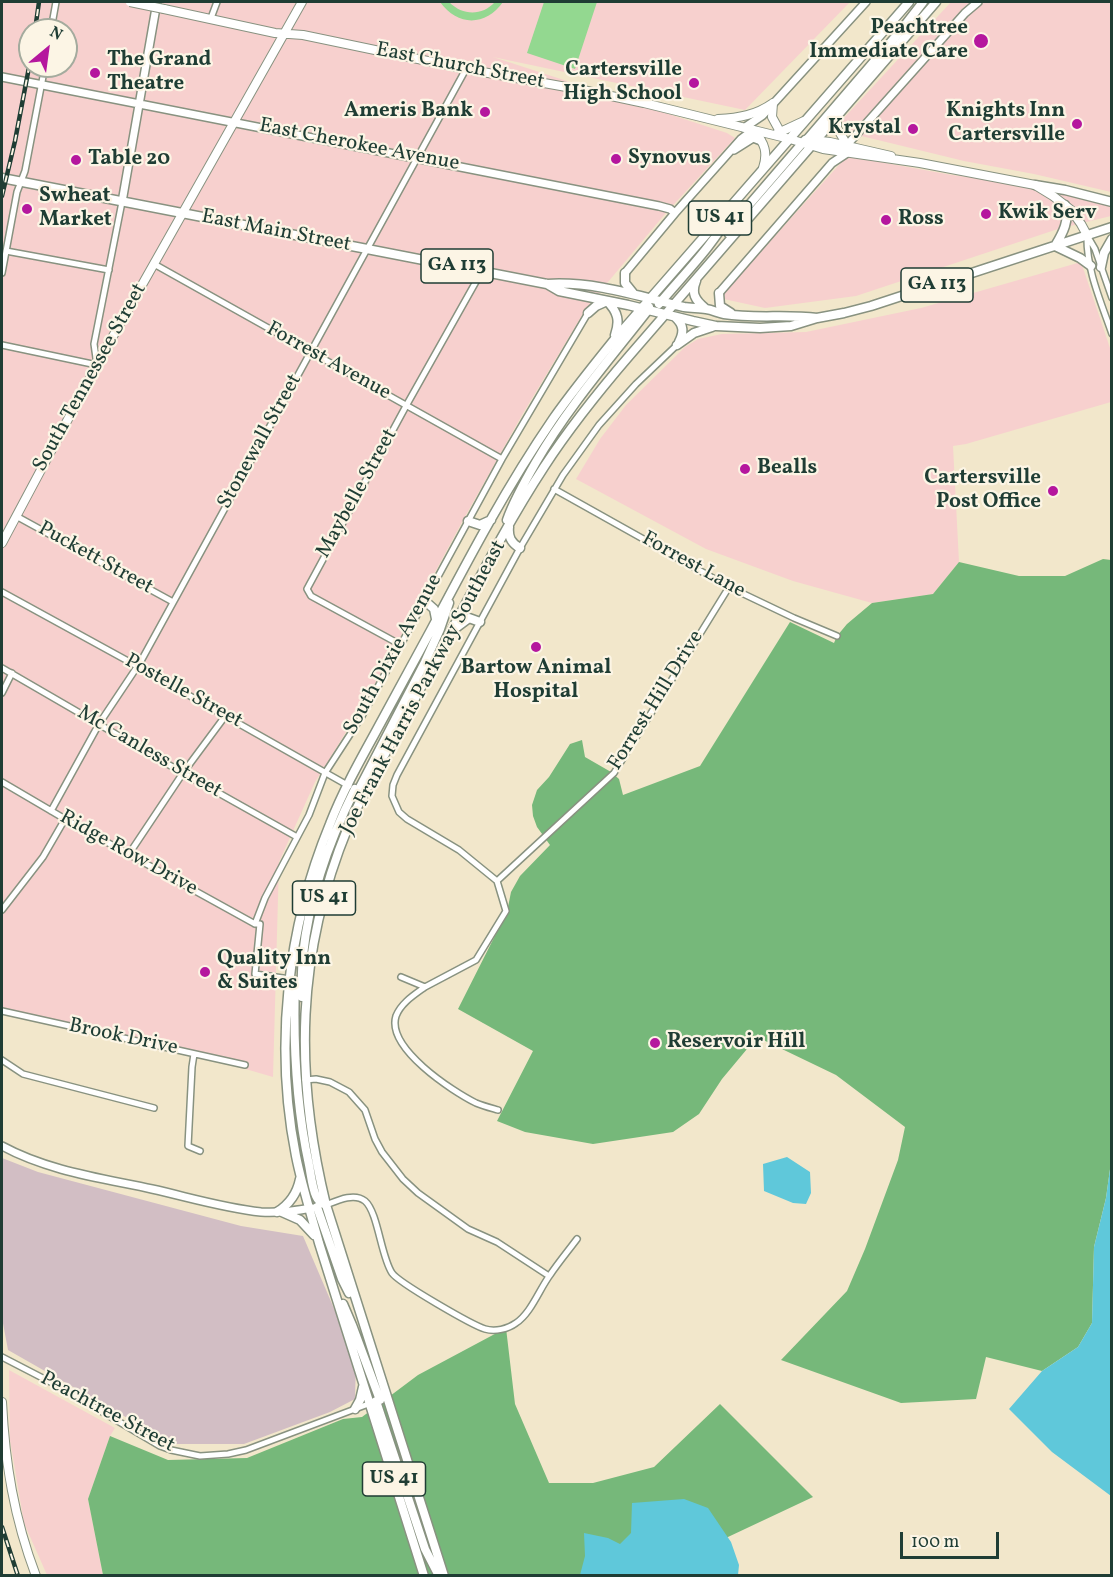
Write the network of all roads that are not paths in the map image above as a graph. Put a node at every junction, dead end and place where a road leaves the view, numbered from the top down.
1 (56, 2) edge
2 (130, 2) edge
3 (137, 2) edge
4 (217, 2) edge
5 (302, 2) edge
6 (866, 2) edge
7 (909, 2) edge
8 (923, 2) edge
9 (936, 2) edge
10 (978, 2) edge
11 (159, 5) edge
12 (53, 18) edge
13 (211, 18) junction
14 (284, 33) junction
15 (466, 69) junction
16 (2, 77) edge
17 (42, 78) edge
18 (41, 85) junction
19 (773, 103) junction
20 (140, 104) junction
21 (837, 117) junction
22 (710, 119) junction
23 (234, 122) junction
24 (741, 127) junction
25 (753, 130) junction
26 (782, 136) junction
27 (741, 139) junction
28 (808, 142) junction
29 (763, 143) junction
30 (847, 149) junction
31 (829, 150) junction
32 (729, 152) junction
33 (416, 158) junction
34 (832, 163) junction
35 (763, 168) junction
36 (4, 179) edge
37 (21, 182) junction
38 (1035, 185) junction
39 (736, 200) junction
40 (122, 202) junction
41 (1112, 202) edge
42 (1065, 205) junction
43 (675, 213) junction
44 (182, 214) junction
45 (1112, 227) edge
46 (1087, 235) junction
47 (1112, 238) edge
48 (1055, 246) junction
49 (366, 249) junction
50 (6, 251) junction
51 (154, 264) junction
52 (1091, 266) junction
53 (1101, 267) junction
54 (109, 270) junction
55 (482, 271) junction
56 (2, 273) edge
57 (626, 273) junction
58 (697, 277) junction
59 (547, 284) junction
60 (607, 288) junction
61 (719, 293) junction
62 (634, 294) junction
63 (580, 296) junction
64 (650, 298) junction
65 (1112, 298) edge
66 (607, 301) junction
67 (662, 301) junction
68 (674, 304) junction
69 (705, 309) junction
70 (648, 310) junction
71 (588, 313) junction
72 (665, 315) junction
73 (735, 315) junction
74 (675, 317) junction
75 (817, 318) junction
76 (716, 326) junction
77 (1112, 334) edge
78 (614, 340) junction
79 (2, 345) edge
80 (677, 345) junction
81 (310, 351) junction
82 (97, 365) junction
83 (406, 406) junction
84 (502, 459) junction
85 (554, 489) junction
86 (16, 516) junction
87 (491, 520) junction
88 (468, 521) junction
89 (509, 525) junction
90 (502, 538) junction
91 (2, 543) edge
92 (520, 548) junction
93 (729, 587) junction
94 (452, 591) junction
95 (2, 592) edge
96 (425, 601) junction
97 (173, 602) junction
98 (436, 620) junction
99 (480, 622) junction
100 (449, 636) junction
101 (837, 636) dead end
102 (401, 645) junction
103 (137, 666) junction
104 (2, 668) edge
105 (12, 673) junction
106 (2, 693) edge
107 (226, 715) junction
108 (99, 724) junction
109 (183, 773) junction
110 (325, 773) junction
111 (2, 782) edge
112 (356, 790) junction
113 (51, 811) junction
114 (65, 819) junction
115 (297, 837) junction
116 (129, 854) junction
117 (497, 881) junction
118 (2, 910) edge
119 (255, 924) junction
120 (292, 966) junction
121 (401, 976) dead end
122 (290, 979) junction
123 (425, 987) junction
124 (2, 1011) edge
125 (194, 1054) junction
126 (2, 1060) edge
127 (245, 1065) dead end
128 (305, 1080) junction
129 (154, 1108) dead end
130 (498, 1110) dead end
131 (2, 1146) edge
132 (200, 1150) dead end
133 (300, 1173) junction
134 (317, 1207) junction
135 (279, 1212) junction
136 (578, 1239) dead end
137 (319, 1243) junction
138 (549, 1276) junction
139 (332, 1285) junction
140 (2, 1358) edge
141 (363, 1384) junction
142 (378, 1400) junction
143 (2, 1402) edge
144 (355, 1409) junction
145 (36, 1575) edge
146 (424, 1575) edge
147 (439, 1575) edge
148 (444, 1575) edge

1 - 12 street
2 - 11 main road, East Church Street, bridge
3 - 11 street, East Church Street
4 - 13 street
5 - 14 main road, South Tennessee Street
6 - 19 street
7 - 26 main road, Joe Frank Harris Parkway Southeast / US 41
8 - 28 main road
9 - 21 main road, Joe Frank Harris Parkway Southeast / US 41
10 - 30 street
11 - 13 main road, East Church Street
11 - 20 street
13 - 14 main road, East Church Street
14 - 15 main road, East Church Street
14 - 23 main road, South Tennessee Street
15 - 22 main road, East Church Street
15 - 33 street, Stonewall Street
16 - 18 street, East Cherokee Avenue
17 - 18 street
18 - 20 street, East Cherokee Avenue
18 - 37 street
19 - 22 main road
19 - 24 street
19 - 26 main road
20 - 23 street, East Cherokee Avenue
20 - 40 street
21 - 28 main road, Joe Frank Harris Parkway Southeast / US 41
21 - 30 main road
22 - 24 main road, East Church Street
23 - 33 street, East Cherokee Avenue
23 - 44 main road, South Tennessee Street
24 - 25 main road, East Church Street
24 - 27 street
25 - 26 main road, East Church Street
25 - 27 street
25 - 29 main road
26 - 28 main road, East Church Street
26 - 35 main road, Joe Frank Harris Parkway Southeast / US 41
27 - 32 street
28 - 30 main road, East Church Street
28 - 31 main road, East Church Street
28 - 58 main road, Joe Frank Harris Parkway Southeast / US 41
29 - 32 street
29 - 35 main road
30 - 31 main road, East Church Street
30 - 34 street
30 - 38 main road, East Church Street
31 - 34 street
32 - 43 street
33 - 43 street, East Cherokee Avenue
33 - 49 street, Stonewall Street
34 - 61 street
35 - 39 main road, Joe Frank Harris Parkway Southeast / US 41
36 - 37 main road, East Main Street
37 - 40 main road, East Main Street
37 - 50 street
38 - 41 main road
38 - 42 main road, East Church Street
39 - 64 main road, Joe Frank Harris Parkway Southeast / US 41
39 - 67 main road
40 - 44 main road, East Main Street
40 - 54 street
42 - 46 main road, East Church Street
42 - 48 main road
43 - 57 street
44 - 49 main road, East Main Street / GA 113
44 - 51 main road, South Tennessee Street
45 - 46 main road, East Main Street / GA 113
46 - 48 main road, East Main Street / GA 113
46 - 52 street
46 - 53 street
47 - 53 main road
48 - 52 main road
48 - 75 main road, East Main Street / GA 113
49 - 55 main road, East Main Street / GA 113
49 - 81 street, Stonewall Street
50 - 54 street
50 - 56 street
51 - 81 street, Forrest Avenue
51 - 82 main road, South Tennessee Street
52 - 77 street
53 - 65 street
54 - 82 street
55 - 59 main road, East Main Street / GA 113
55 - 83 street, Maybelle Street
57 - 60 main road
57 - 62 main road
58 - 68 main road, Joe Frank Harris Parkway Southeast / US 41
58 - 69 main road
59 - 60 main road, East Main Street / GA 113
59 - 63 main road, East Main Street / GA 113
60 - 62 main road, East Main Street / GA 113
61 - 69 main road
61 - 73 main road
62 - 64 main road, East Main Street / GA 113
63 - 66 main road, East Main Street / GA 113
63 - 71 main road
64 - 67 main road, East Main Street / GA 113
64 - 70 main road, Joe Frank Harris Parkway Southeast / US 41
66 - 70 main road, East Main Street / GA 113
66 - 71 main road
66 - 78 main road
67 - 68 main road, East Main Street / GA 113
67 - 70 main road
68 - 69 main road, East Main Street / GA 113
68 - 72 main road, Joe Frank Harris Parkway Southeast / US 41
69 - 73 main road, East Main Street / GA 113
70 - 72 main road, East Main Street / GA 113
70 - 78 main road, Joe Frank Harris Parkway Southeast / US 41
70 - 90 main road
71 - 84 street, South Dixie Avenue
72 - 74 main road, East Main Street / GA 113
72 - 89 main road, Joe Frank Harris Parkway Southeast / US 41
73 - 75 main road, East Main Street / GA 113
74 - 76 main road, East Main Street / GA 113
74 - 80 main road
75 - 76 main road, East Main Street / GA 113
76 - 80 main road
78 - 87 main road, Joe Frank Harris Parkway Southeast / US 41
79 - 82 street
80 - 85 street
81 - 83 street, Forrest Avenue
81 - 97 street, Stonewall Street
82 - 86 main road, South Tennessee Street
83 - 84 street, Forrest Avenue
83 - 102 street, Maybelle Street
84 - 88 street, South Dixie Avenue
85 - 92 street
85 - 93 street, Forrest Lane
86 - 91 main road, South Tennessee Street
86 - 97 street, Puckett Street
87 - 88 main road
87 - 94 main road, Joe Frank Harris Parkway Southeast / US 41
88 - 96 street, South Dixie Avenue
89 - 90 main road, Joe Frank Harris Parkway Southeast / US 41
89 - 92 main road
90 - 100 main road, Joe Frank Harris Parkway Southeast / US 41
92 - 99 street
93 - 101 street, Forrest Lane
93 - 117 street, Forrest Hill Drive
94 - 98 main road, Joe Frank Harris Parkway Southeast / US 41
94 - 112 main road
95 - 103 street, Postelle Street
96 - 98 main road
96 - 102 street, South Dixie Avenue
97 - 103 street, Stonewall Street
98 - 112 main road, Joe Frank Harris Parkway Southeast / US 41
99 - 100 main road
99 - 117 street
100 - 112 main road, Joe Frank Harris Parkway Southeast / US 41
102 - 110 street, South Dixie Avenue
103 - 107 street, Postelle Street
103 - 108 street, Stonewall Street
104 - 105 street, Mc Canless Street
105 - 106 street
105 - 108 street, Mc Canless Street
107 - 109 street
107 - 110 street, Postelle Street
108 - 109 street, Mc Canless Street
108 - 113 street, Stonewall Street
109 - 115 street, Mc Canless Street
109 - 116 street
110 - 112 street, Postelle Street
110 - 115 street, South Dixie Avenue
111 - 113 street, Ridge Row Drive
112 - 120 main road, Joe Frank Harris Parkway Southeast / US 41
112 - 128 main road, Joe Frank Harris Parkway Southeast / US 41
113 - 114 street, Ridge Row Drive
114 - 116 street, Ridge Row Drive
114 - 118 street
115 - 119 street, South Dixie Avenue
116 - 119 street, Ridge Row Drive
117 - 123 street
119 - 122 street, South Dixie Avenue
120 - 122 main road, Joe Frank Harris Parkway Southeast / US 41
120 - 134 main road
121 - 123 street
122 - 133 main road, Joe Frank Harris Parkway Southeast / US 41
123 - 130 street
124 - 125 street, Brook Drive
125 - 127 street, Brook Drive
125 - 132 street
126 - 129 street
128 - 134 main road, Joe Frank Harris Parkway Southeast / US 41
128 - 138 street
131 - 135 street
133 - 134 main road, Joe Frank Harris Parkway Southeast / US 41
133 - 135 main road
134 - 135 street
134 - 137 main road, Joe Frank Harris Parkway Southeast / US 41
134 - 138 street
134 - 142 main road, Joe Frank Harris Parkway Southeast / US 41
135 - 137 main road
136 - 138 street
137 - 139 main road, Joe Frank Harris Parkway Southeast / US 41
139 - 141 main road, Joe Frank Harris Parkway Southeast / US 41
139 - 142 main road
140 - 144 street, Peachtree Street
141 - 142 main road, Joe Frank Harris Parkway Southeast / US 41
141 - 144 main road
142 - 144 street, Peachtree Street
142 - 146 main road, Joe Frank Harris Parkway Southeast / US 41
142 - 147 main road
142 - 148 main road, Joe Frank Harris Parkway Southeast / US 41
143 - 145 main road

